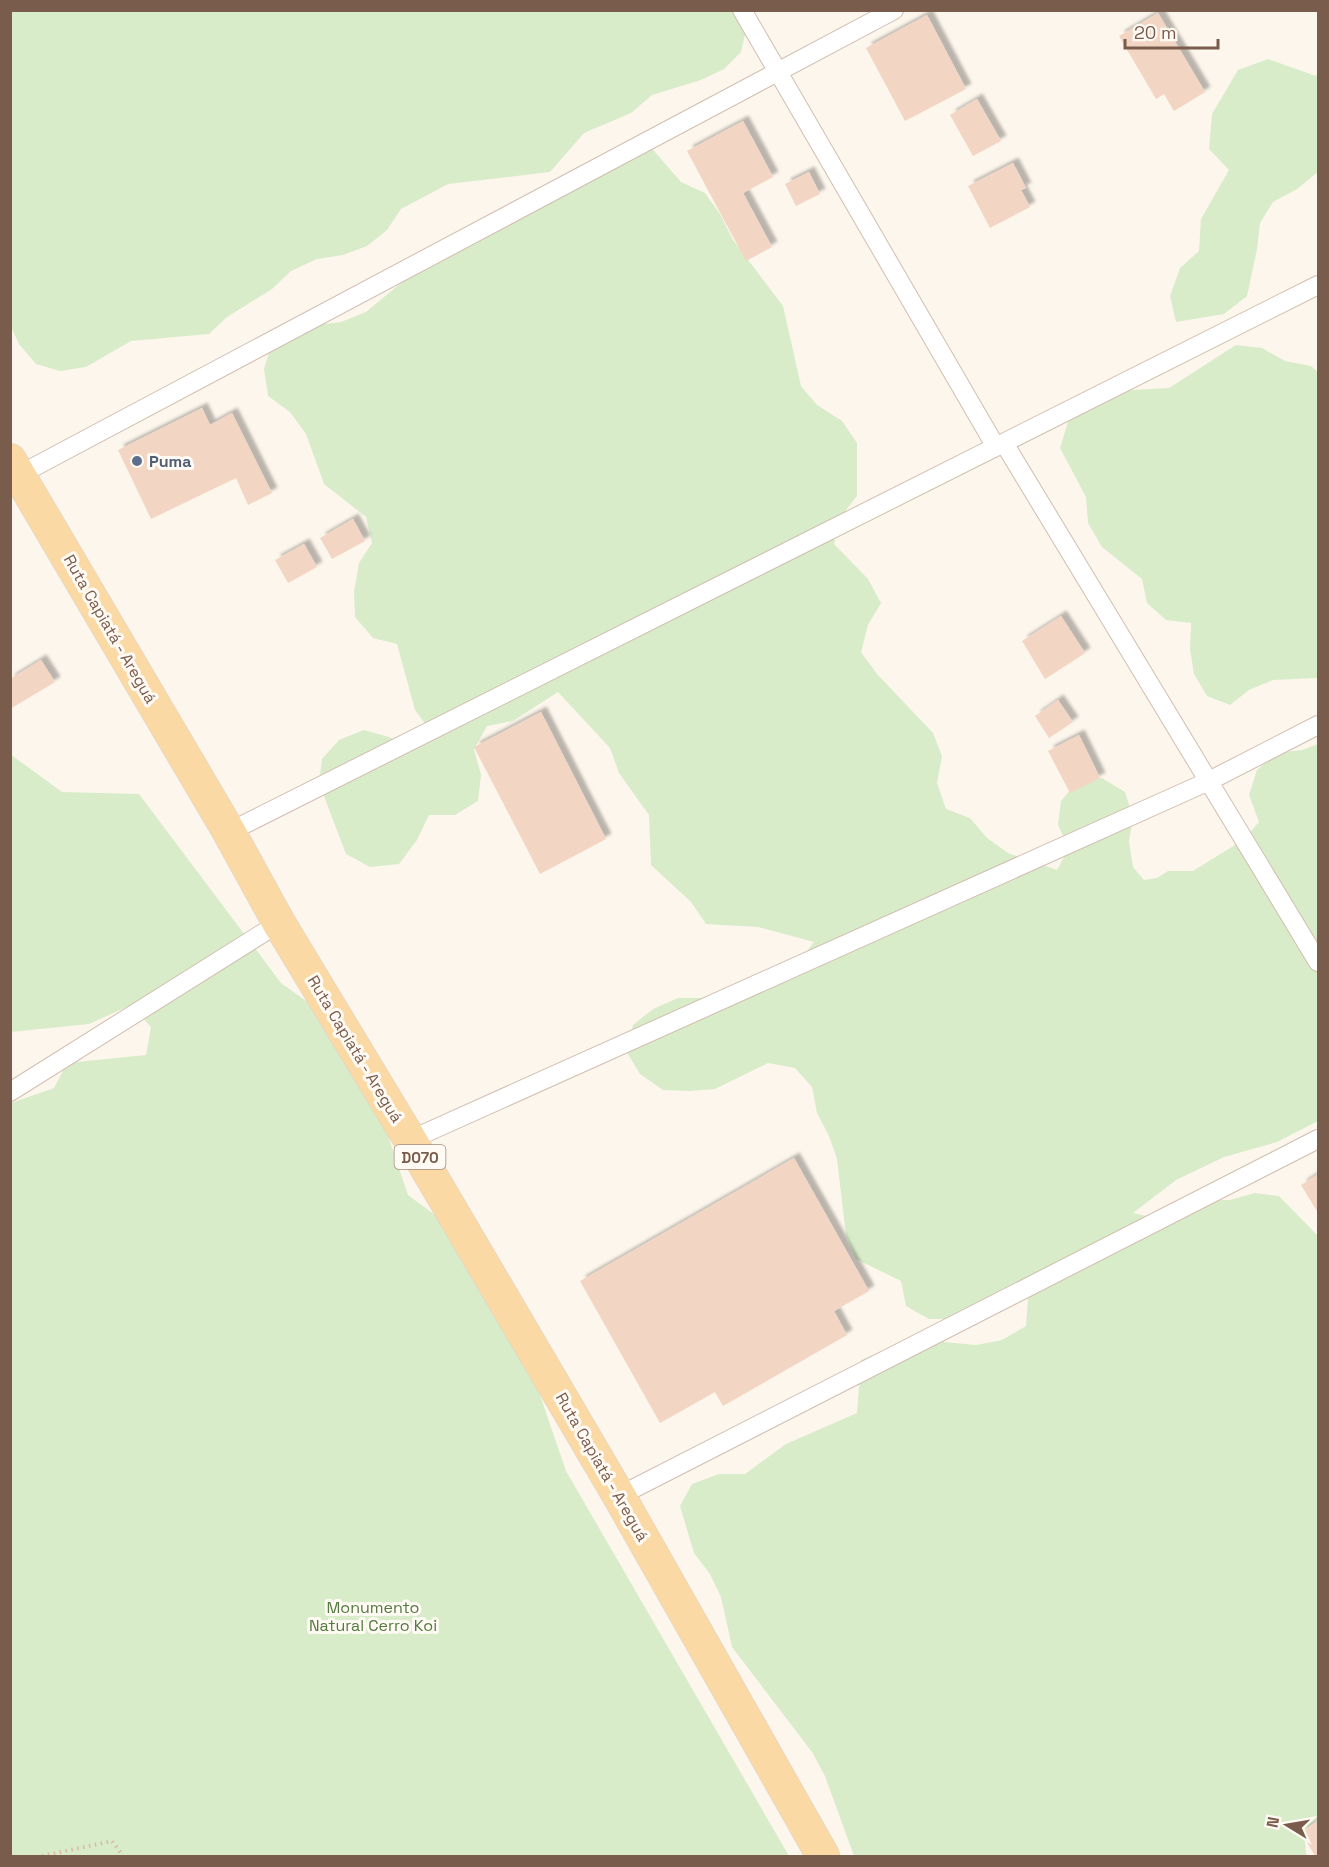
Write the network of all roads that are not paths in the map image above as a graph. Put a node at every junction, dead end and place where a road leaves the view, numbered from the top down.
1 (742, 10) edge
2 (894, 10) edge
3 (778, 72) junction
4 (1318, 285) edge
5 (1000, 445) junction
6 (15, 468) edge
7 (1318, 725) edge
8 (1209, 781) junction
9 (229, 832) junction
10 (279, 923) junction
11 (1318, 962) edge
12 (10, 1092) edge
13 (1318, 1139) edge
14 (410, 1140) junction
15 (619, 1496) junction
16 (823, 1857) edge

1 - 3 lane
2 - 3 lane
3 - 5 lane
3 - 6 lane
4 - 5 lane
5 - 8 lane
5 - 9 lane
6 - 9 main road, Ruta Capiatá - Areguá / D070
7 - 8 lane
8 - 11 lane
8 - 14 lane
9 - 10 main road, Ruta Capiatá - Areguá / D070
10 - 12 lane
10 - 14 main road, Ruta Capiatá - Areguá / D070
13 - 15 lane
14 - 15 main road, Ruta Capiatá - Areguá / D070
15 - 16 main road, Ruta Capiatá - Areguá / D070

